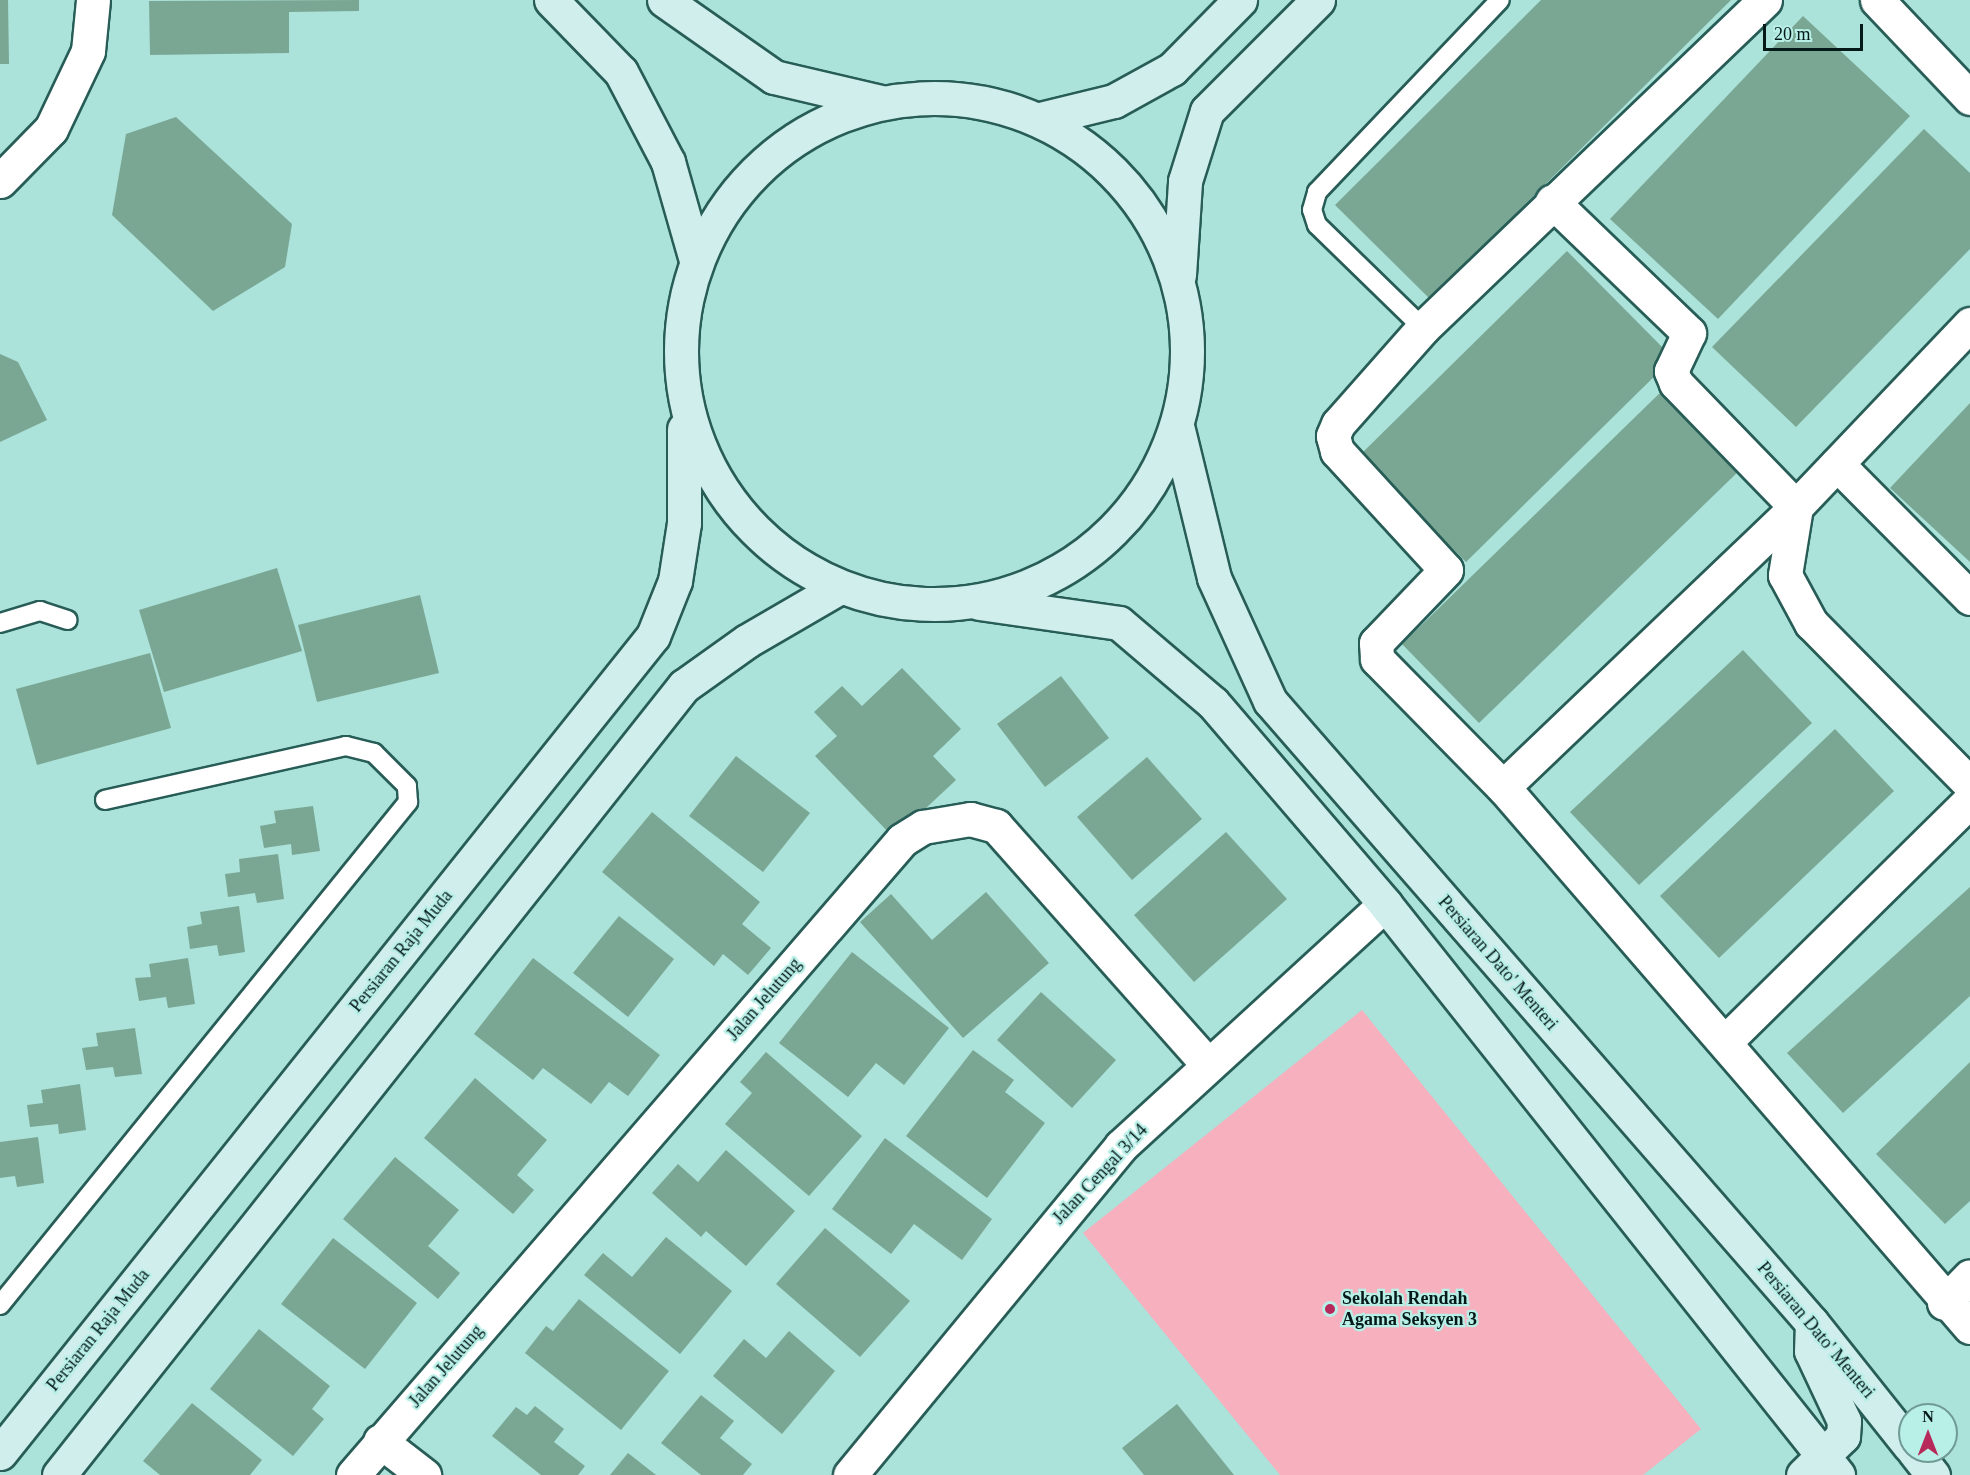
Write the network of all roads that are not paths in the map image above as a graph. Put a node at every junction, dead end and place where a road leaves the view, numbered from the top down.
1 (93, 0) edge
2 (551, 0) edge
3 (664, 0) edge
4 (1240, 0) edge
5 (1318, 0) edge
6 (1500, 0) edge
7 (1765, 0) edge
8 (1877, 0) edge
9 (1970, 98) edge
10 (881, 102) junction
11 (1040, 119) junction
12 (0, 181) edge
13 (1552, 201) junction
14 (695, 257) junction
15 (1179, 275) junction
16 (1970, 324) edge
17 (1423, 328) junction
18 (682, 401) junction
19 (1178, 430) junction
20 (1837, 464) junction
21 (1796, 507) junction
22 (838, 588) junction
23 (1970, 598) edge
24 (975, 603) junction
25 (68, 620) dead end
26 (0, 622) edge
27 (1970, 784) edge
28 (1503, 787) junction
29 (105, 800) dead end
30 (1970, 800) edge
31 (1385, 904) junction
32 (1726, 1040) junction
33 (1208, 1065) junction
34 (1970, 1276) edge
35 (1944, 1303) junction
36 (0, 1305) edge
37 (1812, 1323) junction
38 (1970, 1327) edge
39 (1898, 1431) edge
40 (380, 1441) junction
41 (0, 1453) edge
42 (1924, 1463) edge
43 (1822, 1469) edge
44 (59, 1475) edge
45 (353, 1475) edge
46 (424, 1475) edge
47 (850, 1475) edge
48 (1933, 1475) edge

1 - 12 street
2 - 14 main road
3 - 10 main road
4 - 11 main road
5 - 15 main road
6 - 17 lane
7 - 13 street
8 - 9 street
10 - 11 main road
10 - 14 main road
11 - 15 main road
13 - 17 street
13 - 21 street
14 - 18 main road, Persiaran Raja Muda
15 - 19 main road
16 - 20 street
17 - 28 street
18 - 22 main road
18 - 41 main road, Persiaran Raja Muda
19 - 24 main road
19 - 37 main road, Persiaran Dato' Menteri
20 - 21 street
20 - 23 street
21 - 27 street
21 - 28 street
22 - 24 main road
22 - 44 main road
24 - 31 main road
25 - 26 lane
28 - 32 street
29 - 36 lane
30 - 32 street
31 - 33 street, Jalan Cengal 3/14
31 - 43 main road
32 - 35 street
33 - 40 street, Jalan Jelutung
33 - 47 street, Jalan Cengal 3/14
34 - 35 street
35 - 38 street
37 - 39 main road, Persiaran Dato' Menteri
37 - 43 main road
40 - 45 street, Jalan Jelutung
40 - 46 street
42 - 48 main road

